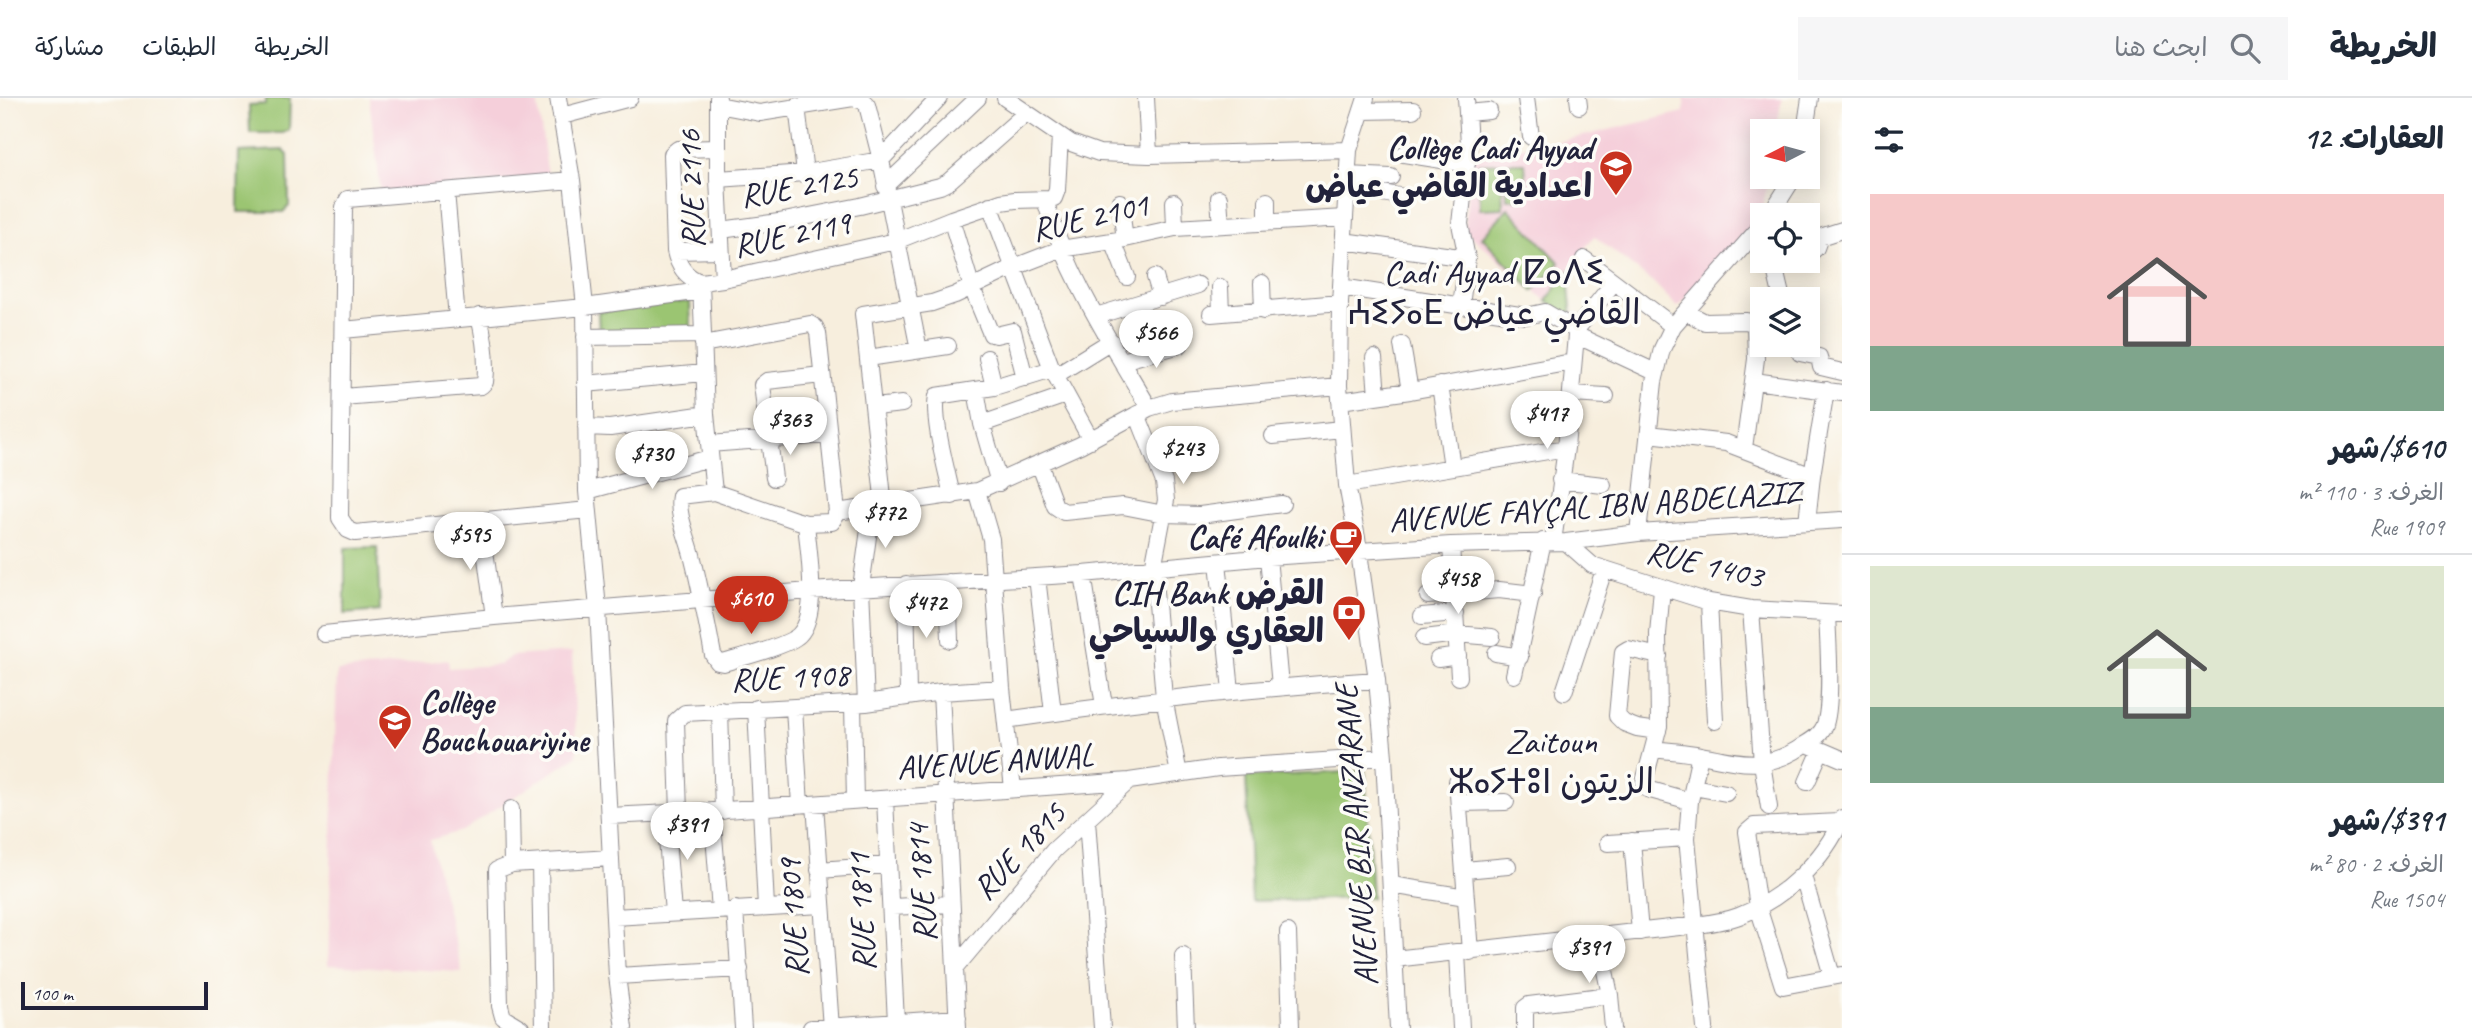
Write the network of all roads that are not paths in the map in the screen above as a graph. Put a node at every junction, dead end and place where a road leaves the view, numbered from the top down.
1 (558, 98) edge
2 (630, 98) edge
3 (853, 98) edge
4 (939, 98) edge
5 (978, 98) edge
6 (1146, 98) edge
7 (1526, 98) edge
8 (1810, 98) edge
9 (718, 102) edge
10 (1015, 103) edge
11 (1364, 104) edge
12 (1467, 105) edge
13 (797, 106) junction
14 (1413, 110) dead end
15 (1489, 111) dead end
16 (562, 116) junction
17 (1807, 119) edge
18 (1060, 136) junction
19 (1531, 137) dead end
20 (718, 148) junction
21 (1349, 150) junction
22 (1404, 154) dead end
23 (1149, 155) junction
24 (881, 160) junction
25 (1466, 164) junction
26 (805, 173) junction
27 (1391, 177) dead end
28 (718, 179) junction
29 (572, 180) junction
30 (1346, 183) junction
31 (446, 191) junction
32 (886, 193) junction
33 (1405, 197) dead end
34 (1219, 198) dead end
35 (1045, 200) junction
36 (1267, 201) dead end
37 (1120, 202) dead end
38 (1174, 202) dead end
39 (990, 205) junction
40 (1345, 218) junction
41 (951, 219) junction
42 (1267, 222) junction
43 (1221, 225) junction
44 (1175, 228) junction
45 (721, 230) junction
46 (1842, 230) edge
47 (1820, 237) edge
48 (1750, 239) edge
49 (1119, 240) junction
50 (896, 241) junction
51 (1343, 242) junction
52 (1061, 248) junction
53 (721, 250) junction
54 (675, 251) junction
55 (1467, 258) junction
56 (1584, 258) dead end
57 (1012, 268) junction
58 (1127, 276) dead end
59 (1155, 277) dead end
60 (723, 279) junction
61 (1614, 282) junction
62 (1262, 283) dead end
63 (1198, 285) dead end
64 (701, 287) junction
65 (1220, 287) dead end
66 (972, 288) junction
67 (1340, 295) junction
68 (1161, 297) junction
69 (1461, 306) junction
70 (585, 307) junction
71 (908, 307) junction
72 (1263, 311) junction
73 (1686, 312) junction
74 (479, 316) junction
75 (1096, 316) junction
76 (457, 318) junction
77 (1673, 326) junction
78 (343, 330) junction
79 (1576, 333) junction
80 (585, 337) junction
81 (703, 340) junction
82 (1111, 341) junction
83 (1181, 345) dead end
84 (1402, 345) dead end
85 (947, 346) dead end
86 (919, 350) junction
87 (1819, 357) edge
88 (868, 358) junction
89 (987, 358) dead end
90 (1374, 358) dead end
91 (1122, 361) junction
92 (1572, 362) junction
93 (1821, 367) junction
94 (1054, 372) junction
95 (1655, 372) junction
96 (1842, 372) edge
97 (704, 373) junction
98 (822, 375) junction
99 (1025, 378) junction
100 (1754, 381) junction
101 (585, 384) junction
102 (1440, 385) junction
103 (994, 387) junction
104 (976, 390) junction
105 (1827, 390) edge
106 (1410, 391) junction
107 (1340, 393) junction
108 (1571, 394) junction
109 (1066, 395) junction
110 (1377, 396) junction
111 (1606, 396) dead end
112 (342, 397) junction
113 (902, 404) dead end
114 (875, 407) junction
115 (1143, 411) junction
116 (706, 415) junction
117 (982, 424) junction
118 (586, 428) junction
119 (1342, 429) junction
120 (1648, 434) junction
121 (828, 436) junction
122 (1273, 436) dead end
123 (1090, 440) junction
124 (769, 441) junction
125 (1566, 448) junction
126 (1744, 448) junction
127 (709, 451) junction
128 (1039, 463) junction
129 (1452, 467) junction
130 (1812, 476) junction
131 (774, 478) dead end
132 (1560, 480) junction
133 (999, 483) junction
134 (1347, 485) junction
135 (1603, 485) dead end
136 (587, 491) junction
137 (977, 491) junction
138 (714, 492) junction
139 (952, 496) junction
140 (1282, 504) dead end
141 (878, 507) junction
142 (589, 510) junction
143 (837, 512) junction
144 (1164, 513) junction
145 (1842, 520) edge
146 (481, 521) junction
147 (1807, 522) junction
148 (806, 523) junction
149 (1638, 533) junction
150 (1554, 542) junction
151 (1451, 545) junction
152 (1359, 552) junction
153 (1268, 557) junction
154 (1218, 562) junction
155 (1153, 568) junction
156 (1604, 570) junction
157 (1083, 574) junction
158 (1037, 577) junction
159 (994, 579) junction
160 (948, 582) junction
161 (906, 584) junction
162 (861, 587) junction
163 (1662, 588) junction
164 (810, 590) junction
165 (1533, 594) junction
166 (1455, 595) junction
167 (1429, 596) dead end
168 (702, 600) junction
169 (1709, 603) junction
170 (1751, 608) junction
171 (598, 609) junction
172 (1456, 613) junction
173 (1835, 614) edge
174 (1422, 616) dead end
175 (494, 617) junction
176 (324, 634) dead end
177 (1457, 634) junction
178 (1424, 638) dead end
179 (950, 640) dead end
180 (1458, 656) junction
181 (1659, 656) junction
182 (1520, 657) junction
183 (1438, 659) dead end
184 (1514, 675) dead end
185 (1460, 677) dead end
186 (1377, 680) junction
187 (1280, 686) junction
188 (1002, 688) junction
189 (1231, 691) junction
190 (942, 692) junction
191 (1563, 692) dead end
192 (908, 696) junction
193 (1164, 698) junction
194 (859, 703) junction
195 (1104, 706) junction
196 (756, 708) junction
197 (794, 708) junction
198 (720, 710) junction
199 (1053, 713) junction
200 (1006, 720) junction
201 (1715, 721) dead end
202 (1658, 731) junction
203 (1814, 747) junction
204 (1653, 749) junction
205 (1700, 755) junction
206 (1384, 757) junction
207 (1842, 759) edge
208 (1762, 763) junction
209 (1179, 774) junction
210 (1129, 781) junction
211 (1457, 781) dead end
212 (1807, 782) dead end
213 (1013, 789) junction
214 (1726, 793) dead end
215 (946, 794) junction
216 (1691, 794) junction
217 (885, 799) junction
218 (855, 801) junction
219 (1506, 802) dead end
220 (1460, 803) junction
221 (807, 805) junction
222 (761, 807) junction
223 (1769, 807) dead end
224 (511, 809) dead end
225 (718, 811) junction
226 (672, 814) junction
227 (609, 816) junction
228 (1087, 820) junction
229 (1840, 828) edge
230 (1688, 838) junction
231 (1632, 841) junction
232 (1608, 843) dead end
233 (611, 858) junction
234 (540, 863) junction
235 (512, 864) junction
236 (888, 865) junction
237 (1508, 866) dead end
238 (819, 870) junction
239 (1465, 870) junction
240 (1803, 876) junction
241 (1391, 885) junction
242 (1466, 897) junction
243 (951, 904) junction
244 (821, 905) junction
245 (766, 907) junction
246 (892, 907) junction
247 (1758, 907) junction
248 (728, 909) junction
249 (673, 913) junction
250 (614, 917) junction
251 (1697, 925) junction
252 (1288, 932) dead end
253 (1640, 932) junction
254 (1598, 937) junction
255 (1463, 953) junction
256 (1183, 956) dead end
257 (1394, 959) junction
258 (956, 967) junction
259 (740, 969) junction
260 (617, 976) junction
261 (1837, 976) edge
262 (1610, 995) junction
263 (896, 1021) junction
264 (958, 1023) edge
265 (831, 1027) edge
266 (521, 1028) edge
267 (543, 1028) edge
268 (624, 1028) edge
269 (743, 1028) edge
270 (811, 1028) edge
271 (1102, 1028) edge
272 (1186, 1028) edge
273 (1291, 1028) edge
274 (1398, 1028) edge
275 (1461, 1028) edge
276 (1525, 1028) edge
277 (1613, 1028) edge
278 (1705, 1028) edge

1 - 16 street
2 - 16 street
3 - 13 street
3 - 24 street
4 - 24 street
5 - 32 street
6 - 23 street
7 - 19 street
8 - 17 street
9 - 13 street
9 - 20 street, RUE 2116
10 - 18 street
10 - 32 street, RUE 2125
11 - 14 street
11 - 21 street, AVENUE BIR ANZARANE
12 - 15 street
12 - 25 street
13 - 26 street
16 - 29 street
18 - 23 street
18 - 35 street
20 - 28 street, RUE 2116
20 - 54 street
21 - 23 street
21 - 30 street, AVENUE BIR ANZARANE
22 - 25 street
24 - 26 street
24 - 32 street
25 - 55 street
26 - 28 street
27 - 30 street
28 - 45 street, RUE 2116
29 - 31 street
29 - 70 street
30 - 33 street
30 - 40 street, AVENUE BIR ANZARANE
31 - 76 street
31 - 78 street
32 - 45 street, RUE 2125
32 - 50 street
34 - 43 street
35 - 39 street, RUE 2119
35 - 52 street
36 - 42 street
37 - 49 street
38 - 44 street
39 - 41 street, RUE 2119
39 - 57 street
40 - 42 street, RUE 2101
40 - 51 street, AVENUE BIR ANZARANE
41 - 50 street, RUE 2119
41 - 66 street
42 - 43 street, RUE 2101
43 - 44 street, RUE 2101
44 - 49 street, RUE 2101
45 - 53 street, RUE 2116
46 - 47 street
48 - 73 street
49 - 52 street, RUE 2101
49 - 58 street
50 - 60 street, RUE 2119
50 - 71 street
51 - 55 street
51 - 67 street, AVENUE BIR ANZARANE
52 - 57 street, RUE 2101
52 - 75 street
53 - 54 street
53 - 60 street, RUE 2116
54 - 64 street
55 - 69 street
56 - 61 street
57 - 66 street, RUE 2101
57 - 94 street
59 - 68 street
60 - 64 street, RUE 2119
61 - 77 street
61 - 79 street
62 - 72 street
63 - 68 street
64 - 70 street, RUE 2119
64 - 81 street
65 - 72 street
66 - 71 street, RUE 2101
66 - 99 street
67 - 69 street
67 - 72 street
67 - 107 street, AVENUE BIR ANZARANE
68 - 75 street
69 - 79 street
70 - 74 street, RUE 2119
70 - 80 street
71 - 86 street
71 - 88 street, RUE 2101
73 - 77 street
73 - 100 street
74 - 76 street, RUE 2119
74 - 112 street
75 - 82 street
76 - 78 street, RUE 2119
77 - 95 street
78 - 112 street
79 - 92 street
79 - 95 street
80 - 81 street
80 - 101 street
81 - 97 street
81 - 98 street
82 - 91 street
82 - 94 street
83 - 91 street
84 - 106 street
85 - 86 street
86 - 88 street
87 - 93 street
88 - 114 street
89 - 103 street
90 - 110 street
91 - 115 street
92 - 102 street
92 - 108 street
93 - 96 street
93 - 105 street
94 - 99 street
94 - 109 street
95 - 120 street
97 - 101 street
97 - 116 street
98 - 121 street
98 - 124 street
99 - 103 street
100 - 105 street
100 - 126 street
101 - 118 street
102 - 106 street
102 - 129 street
103 - 104 street
104 - 117 street
104 - 139 street
105 - 130 street
106 - 110 street
107 - 110 street
107 - 115 street
107 - 119 street, AVENUE BIR ANZARANE
108 - 111 street
108 - 125 street
109 - 117 street
109 - 123 street
112 - 146 street
113 - 114 street
114 - 141 street
115 - 123 street
115 - 144 street
116 - 118 street
116 - 127 street
117 - 133 street
118 - 136 street
119 - 122 street
119 - 134 street, AVENUE BIR ANZARANE
120 - 126 street
120 - 149 street
121 - 124 street
121 - 143 street
123 - 128 street
124 - 127 street
124 - 131 street
125 - 129 street
125 - 132 street
126 - 130 street
127 - 136 street
127 - 138 street
128 - 133 street
128 - 144 street
129 - 134 street
130 - 147 street
132 - 135 street
132 - 150 street
133 - 137 street
134 - 152 street, AVENUE BIR ANZARANE
136 - 142 street
137 - 139 street
137 - 159 street
138 - 148 street
138 - 168 street
139 - 141 street
140 - 144 street
141 - 143 street
141 - 162 street
142 - 146 street
142 - 171 street
143 - 148 street
144 - 155 street
145 - 147 street, AVENUE FAYÇAL IBN ABDELAZIZ
146 - 175 street
147 - 149 street, AVENUE FAYÇAL IBN ABDELAZIZ
148 - 164 street
149 - 150 street, AVENUE FAYÇAL IBN ABDELAZIZ
150 - 151 street, AVENUE FAYÇAL IBN ABDELAZIZ
150 - 156 street, RUE 1403
150 - 165 street
151 - 152 street, AVENUE FAYÇAL IBN ABDELAZIZ
151 - 166 street
152 - 153 street, AVENUE FAYÇAL IBN ABDELAZIZ
152 - 186 street, AVENUE BIR ANZARANE
153 - 154 street, AVENUE FAYÇAL IBN ABDELAZIZ
153 - 187 street
154 - 155 street, AVENUE FAYÇAL IBN ABDELAZIZ
154 - 189 street
155 - 157 street, AVENUE FAYÇAL IBN ABDELAZIZ
155 - 193 street
156 - 163 street, RUE 1403
156 - 191 street
157 - 158 street, AVENUE FAYÇAL IBN ABDELAZIZ
157 - 195 street
158 - 159 street, AVENUE FAYÇAL IBN ABDELAZIZ
158 - 199 street
159 - 160 street, AVENUE FAYÇAL IBN ABDELAZIZ
159 - 188 street
160 - 161 street, AVENUE FAYÇAL IBN ABDELAZIZ
160 - 179 street
161 - 162 street, AVENUE FAYÇAL IBN ABDELAZIZ
161 - 192 street
162 - 164 street, AVENUE FAYÇAL IBN ABDELAZIZ
162 - 194 street
163 - 169 street, RUE 1403
163 - 181 street
164 - 168 street, AVENUE FAYÇAL IBN ABDELAZIZ
164 - 168 street
165 - 166 street
165 - 182 street
166 - 167 street
166 - 172 street
168 - 171 street, AVENUE FAYÇAL IBN ABDELAZIZ
169 - 170 street, RUE 1403
169 - 201 street
170 - 173 street, RUE 1403
170 - 208 street
171 - 175 street, AVENUE FAYÇAL IBN ABDELAZIZ
171 - 227 street
172 - 174 street
172 - 177 street
173 - 203 street
175 - 176 street, AVENUE FAYÇAL IBN ABDELAZIZ
177 - 178 street
177 - 180 street
177 - 182 street
180 - 183 street
180 - 185 street
181 - 202 street
181 - 202 street
182 - 184 street
186 - 187 street
186 - 206 street, AVENUE BIR ANZARANE
187 - 189 street
188 - 190 street, RUE 1908
188 - 200 street
189 - 193 street
190 - 192 street, RUE 1908
190 - 215 street, RUE 1814
192 - 194 street, RUE 1908
193 - 195 street
193 - 209 street
194 - 197 street, RUE 1908
194 - 218 street
195 - 199 street
196 - 197 street, RUE 1908
196 - 198 street, RUE 1908
196 - 222 street
197 - 221 street, RUE 1809
198 - 225 street
198 - 226 street, RUE 1908
199 - 200 street
200 - 213 street
202 - 204 street
203 - 207 street
203 - 208 street
203 - 212 street
204 - 205 street
204 - 216 street
205 - 208 street
205 - 216 street
206 - 209 street, AVENUE ANWAL
206 - 241 street, AVENUE BIR ANZARANE
208 - 223 street
209 - 210 street, AVENUE ANWAL
210 - 213 street, AVENUE ANWAL
210 - 228 street, RUE 1815
211 - 220 street
213 - 215 street, AVENUE ANWAL
214 - 216 street
215 - 217 street, AVENUE ANWAL
215 - 243 street, RUE 1814
216 - 230 street
217 - 218 street, AVENUE ANWAL
217 - 236 street, RUE 1811
218 - 221 street, AVENUE ANWAL
219 - 220 street
220 - 239 street
221 - 222 street, AVENUE ANWAL
221 - 238 street, RUE 1809
222 - 225 street, AVENUE ANWAL
222 - 245 street
224 - 235 street
225 - 226 street, AVENUE ANWAL
225 - 248 street
226 - 227 street, AVENUE ANWAL
226 - 249 street
227 - 233 street
228 - 258 street, RUE 1815
228 - 271 street
229 - 240 street
229 - 247 street
230 - 231 street
230 - 251 street
231 - 232 street
231 - 253 street
233 - 234 street
233 - 250 street
234 - 235 street
234 - 267 street
235 - 266 street
236 - 238 street
236 - 246 street, RUE 1811
237 - 239 street
238 - 244 street, RUE 1809
239 - 242 street
240 - 247 street
240 - 261 street
241 - 242 street
241 - 257 street, AVENUE BIR ANZARANE
242 - 255 street
243 - 246 street
243 - 258 street, RUE 1814
244 - 245 street
244 - 265 street, RUE 1809
245 - 248 street
246 - 263 street, RUE 1811
247 - 251 street
247 - 261 street
248 - 249 street
248 - 259 street
249 - 250 street
250 - 260 street
251 - 253 street
251 - 278 street
252 - 273 street
253 - 254 street
254 - 255 street
254 - 262 street
255 - 257 street
255 - 275 street
256 - 272 street
257 - 274 street, AVENUE BIR ANZARANE
258 - 264 street, RUE 1814
259 - 260 street
259 - 269 street
260 - 268 street
262 - 276 street
262 - 277 street
263 - 264 street
263 - 265 street
265 - 270 street

